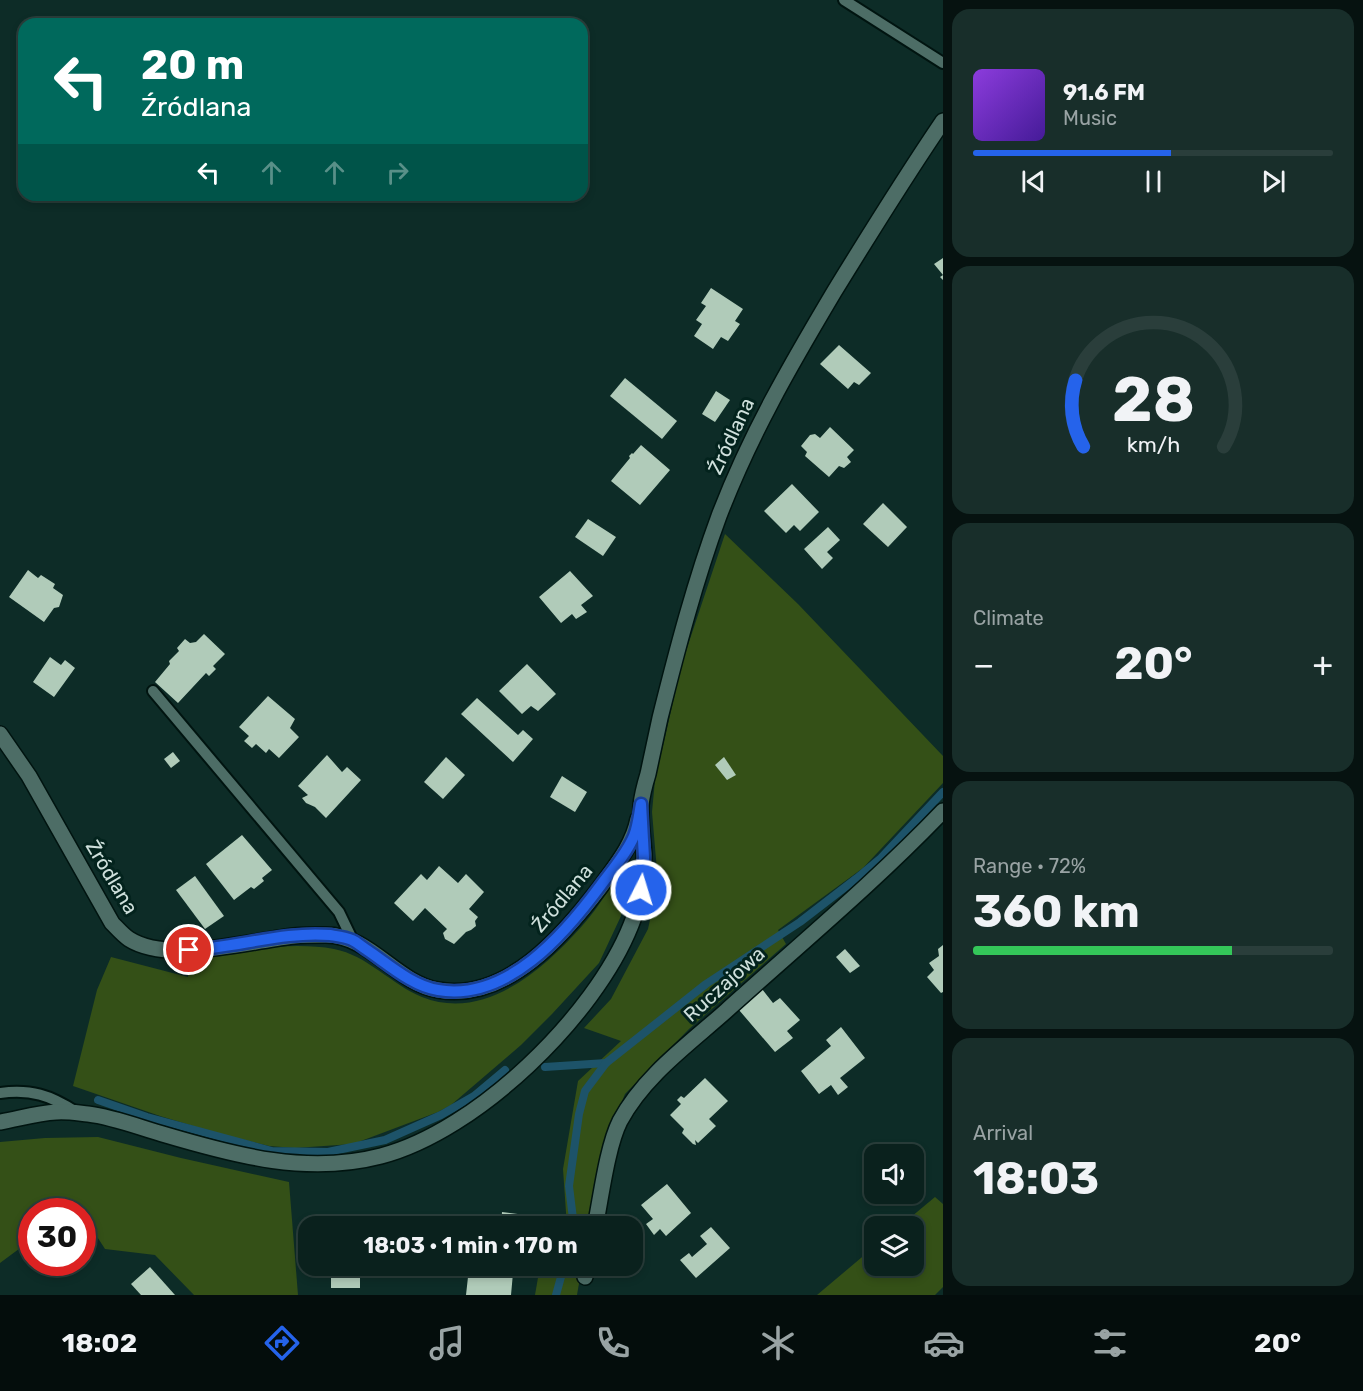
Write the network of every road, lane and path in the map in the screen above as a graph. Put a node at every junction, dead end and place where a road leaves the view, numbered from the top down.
1 (844, 0) edge
2 (943, 63) edge
3 (943, 121) edge
4 (153, 692) dead end
5 (0, 734) edge
6 (641, 804) junction
7 (943, 811) edge
8 (352, 939) junction
9 (0, 1093) edge
10 (79, 1113) junction
11 (0, 1122) edge
12 (597, 1216) edge

1 - 2 lane
3 - 6 street, Źródlana
4 - 8 lane
5 - 8 street, Źródlana
6 - 8 street, Źródlana
6 - 10 street, Źródlana
7 - 12 street, Ruczajowa
9 - 10 lane
10 - 11 street, Źródlana

